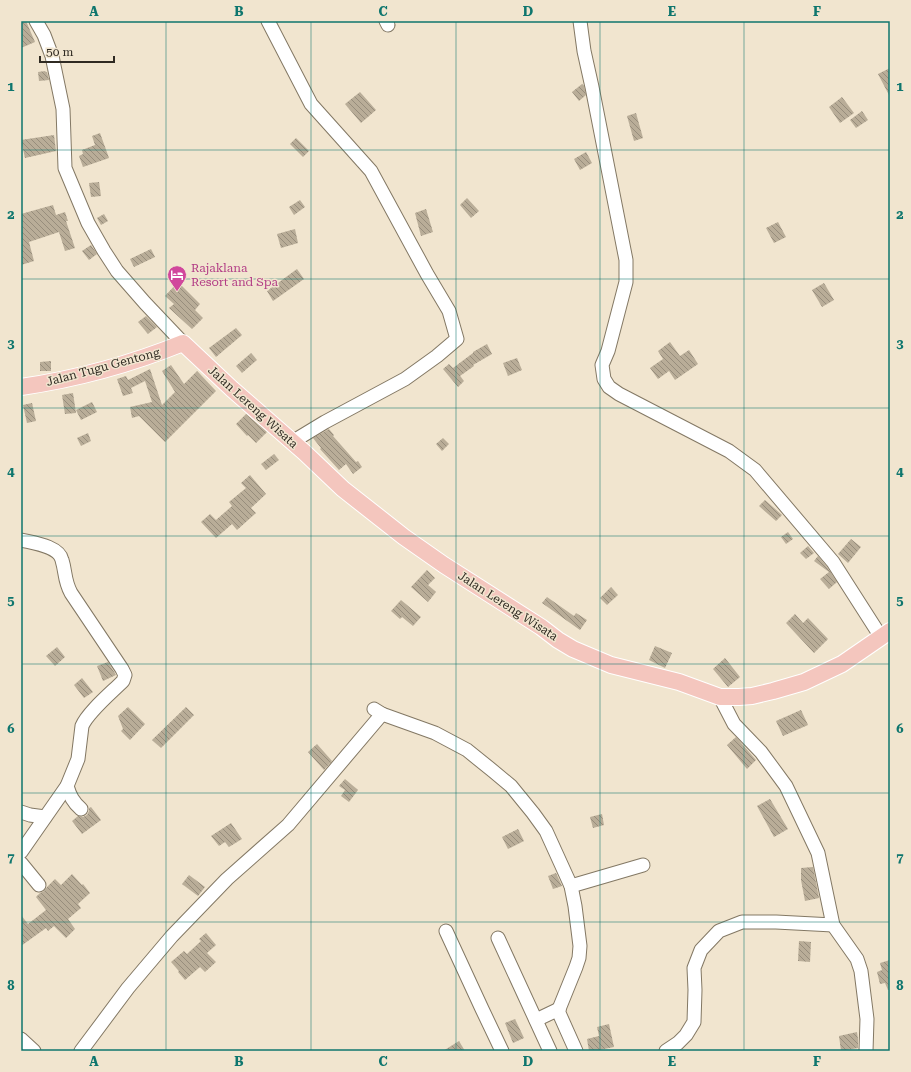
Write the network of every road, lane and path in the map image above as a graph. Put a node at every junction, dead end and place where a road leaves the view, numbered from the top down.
1 (36, 21) edge
2 (268, 21) edge
3 (580, 21) edge
4 (183, 343) junction
5 (21, 386) edge
6 (292, 442) junction
7 (21, 540) edge
8 (886, 634) edge
9 (720, 697) junction
10 (67, 786) junction
11 (81, 809) dead end
12 (21, 812) edge
13 (45, 817) junction
14 (21, 852) edge
15 (21, 863) edge
16 (643, 866) dead end
17 (39, 885) dead end
18 (571, 886) junction
19 (833, 925) junction
20 (446, 931) dead end
21 (498, 938) dead end
22 (559, 1009) junction
23 (536, 1020) junction
24 (21, 1039) edge
25 (34, 1051) edge
26 (81, 1051) edge
27 (502, 1051) edge
28 (550, 1051) edge
29 (576, 1051) edge
30 (666, 1051) edge
31 (866, 1051) edge

1 - 4 street
2 - 6 street
3 - 8 street
4 - 5 main road, Jalan Tugu Gentong
4 - 6 main road, Jalan Lereng Wisata
6 - 9 main road, Jalan Lereng Wisata
7 - 10 street
8 - 9 main road, Jalan Lereng Wisata
9 - 19 street
10 - 11 street
10 - 13 street
12 - 13 street
13 - 14 street
15 - 17 street
16 - 18 street
18 - 22 street
18 - 26 street
19 - 30 street
19 - 31 street
20 - 27 street
21 - 23 street
22 - 23 street
22 - 29 street
23 - 28 street
24 - 25 street

